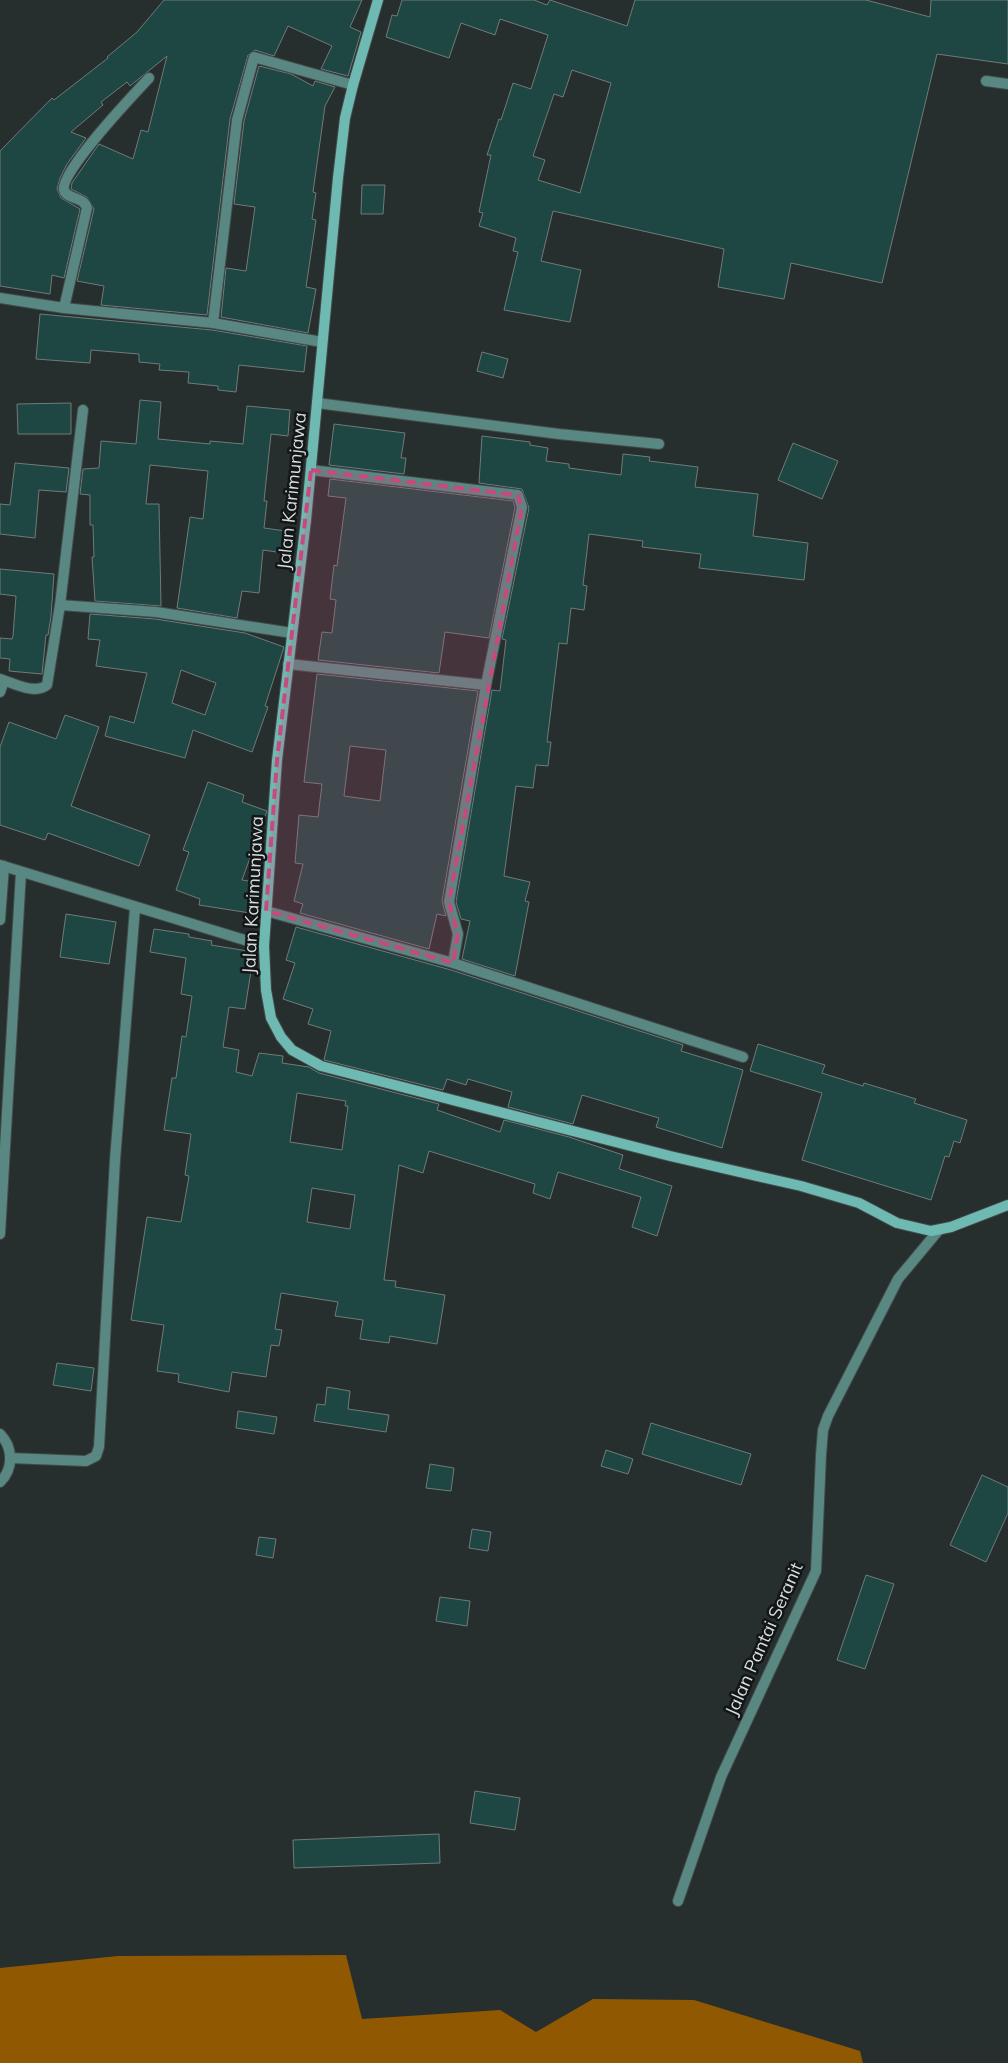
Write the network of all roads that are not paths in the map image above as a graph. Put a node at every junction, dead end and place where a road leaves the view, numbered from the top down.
1 (378, 0) edge
2 (149, 78) dead end
3 (986, 80) dead end
4 (1008, 84) edge
5 (353, 85) junction
6 (0, 298) edge
7 (64, 308) junction
8 (212, 323) junction
9 (322, 342) junction
10 (317, 403) junction
11 (83, 410) dead end
12 (659, 444) dead end
13 (311, 470) junction
14 (60, 605) junction
15 (292, 633) junction
16 (288, 664) junction
17 (2, 680) edge
18 (486, 685) junction
19 (0, 692) edge
20 (2, 865) edge
21 (21, 872) junction
22 (136, 908) junction
23 (266, 911) junction
24 (0, 920) edge
25 (264, 946) junction
26 (453, 963) junction
27 (743, 1057) dead end
28 (1008, 1205) edge
29 (935, 1231) junction
30 (0, 1234) edge
31 (0, 1434) edge
32 (10, 1458) junction
33 (0, 1482) edge
34 (678, 1901) dead end

1 - 5 street, Jalan Karimunjawa
2 - 7 street
3 - 4 street
5 - 8 street
5 - 9 street, Jalan Karimunjawa
6 - 7 street
7 - 8 street
8 - 9 street
9 - 10 street, Jalan Karimunjawa
10 - 12 street
10 - 13 street, Jalan Karimunjawa
11 - 14 street
13 - 15 street, Jalan Karimunjawa
13 - 18 street
14 - 15 street
14 - 17 street
15 - 16 street, Jalan Karimunjawa
16 - 18 street
16 - 23 street, Jalan Karimunjawa
17 - 19 street
18 - 26 street
20 - 21 street
20 - 24 street
21 - 22 street
21 - 30 street
22 - 25 street
22 - 32 street
23 - 25 street, Jalan Karimunjawa
23 - 26 street
25 - 29 street, Jalan Karimunjawa
26 - 27 street
28 - 29 street
29 - 34 street, Jalan Pantai Seranit
31 - 32 street
32 - 33 street

